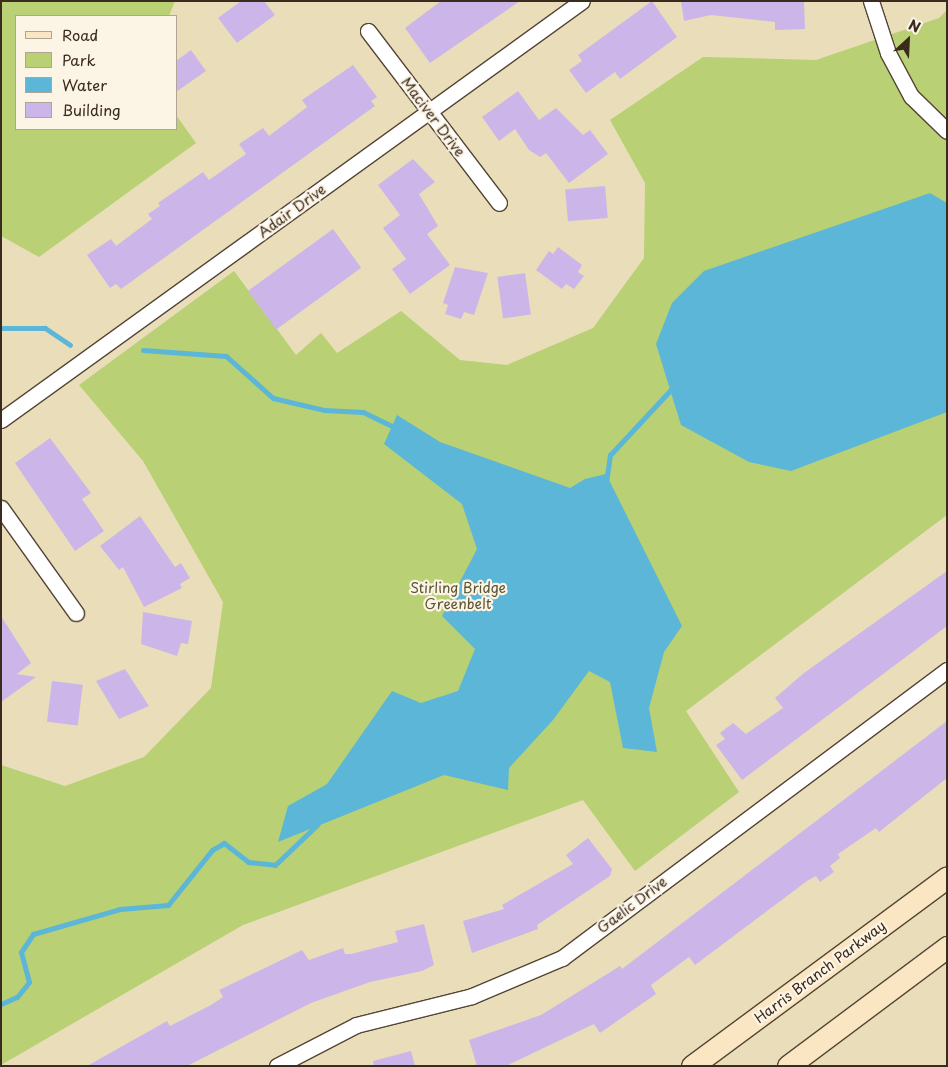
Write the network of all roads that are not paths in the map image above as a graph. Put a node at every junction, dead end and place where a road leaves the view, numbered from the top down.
1 (582, 1) edge
2 (871, 1) edge
3 (368, 31) dead end
4 (429, 112) junction
5 (947, 131) edge
6 (499, 203) dead end
7 (1, 420) edge
8 (1, 508) edge
9 (76, 614) dead end
10 (947, 670) edge
11 (947, 877) edge
12 (947, 947) edge
13 (299, 1061) edge
14 (277, 1066) edge
15 (692, 1066) edge
16 (788, 1066) edge

1 - 4 street, Adair Drive
2 - 5 street
3 - 4 street, Maciver Drive
4 - 6 street, Maciver Drive
4 - 7 street, Adair Drive
8 - 9 street
10 - 13 street, Gaelic Drive
11 - 15 main road, Harris Branch Parkway
12 - 16 main road
13 - 14 street, Gaelic Drive

